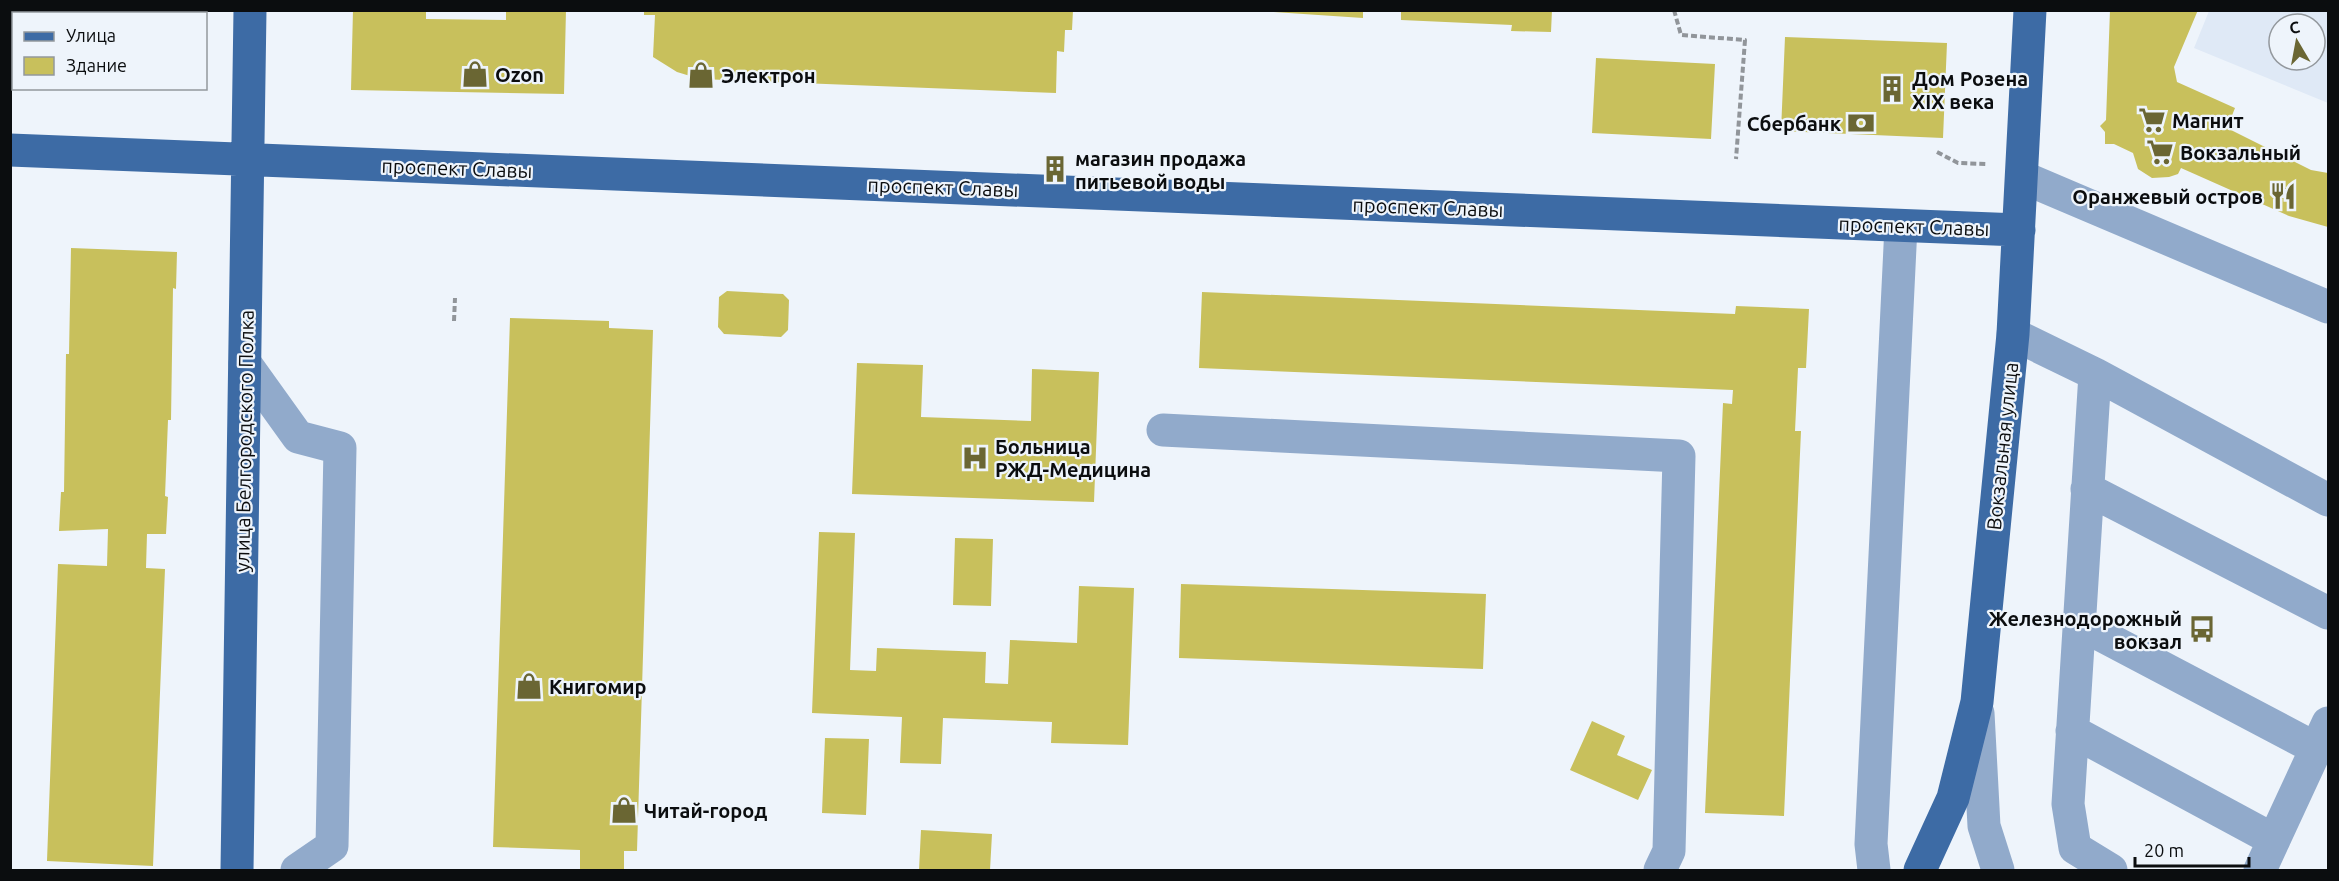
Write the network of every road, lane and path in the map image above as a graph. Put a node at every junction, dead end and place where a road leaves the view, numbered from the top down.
1 (250, 10) edge
2 (1674, 10) edge
3 (2030, 10) edge
4 (10, 150) edge
5 (1736, 159) dead end
6 (248, 160) junction
7 (2022, 177) junction
8 (1901, 226) junction
9 (2019, 230) junction
10 (455, 298) dead end
11 (2328, 307) edge
12 (454, 321) dead end
13 (2013, 334) junction
14 (245, 363) junction
15 (2095, 374) junction
16 (1163, 430) dead end
17 (2087, 489) junction
18 (2328, 500) edge
19 (2328, 613) edge
20 (2078, 623) junction
21 (1977, 702) junction
22 (2072, 731) junction
23 (2323, 736) edge
24 (2274, 840) junction
25 (237, 870) edge
26 (297, 870) edge
27 (1660, 870) edge
28 (1874, 870) edge
29 (1920, 870) edge
30 (1998, 870) edge
31 (2111, 870) edge
32 (2260, 870) edge

1 - 6 main road, улица Белгородского Полка
2 - 5 path
3 - 7 main road, Вокзальная улица
4 - 6 main road, проспект Славы
6 - 8 main road, проспект Славы
6 - 14 main road, улица Белгородского Полка
7 - 9 main road, Вокзальная улица
7 - 11 lane
8 - 9 main road, проспект Славы
8 - 28 lane
9 - 13 main road, Вокзальная улица
10 - 12 path
13 - 15 lane
13 - 21 main road, Вокзальная улица
14 - 25 main road, улица Белгородского Полка
14 - 26 lane
15 - 17 lane
15 - 18 lane
16 - 27 lane
17 - 19 lane
17 - 20 lane
20 - 22 lane
20 - 23 lane
21 - 29 main road, Вокзальная улица
21 - 30 lane
22 - 24 lane
22 - 31 lane
23 - 24 lane
24 - 32 lane

